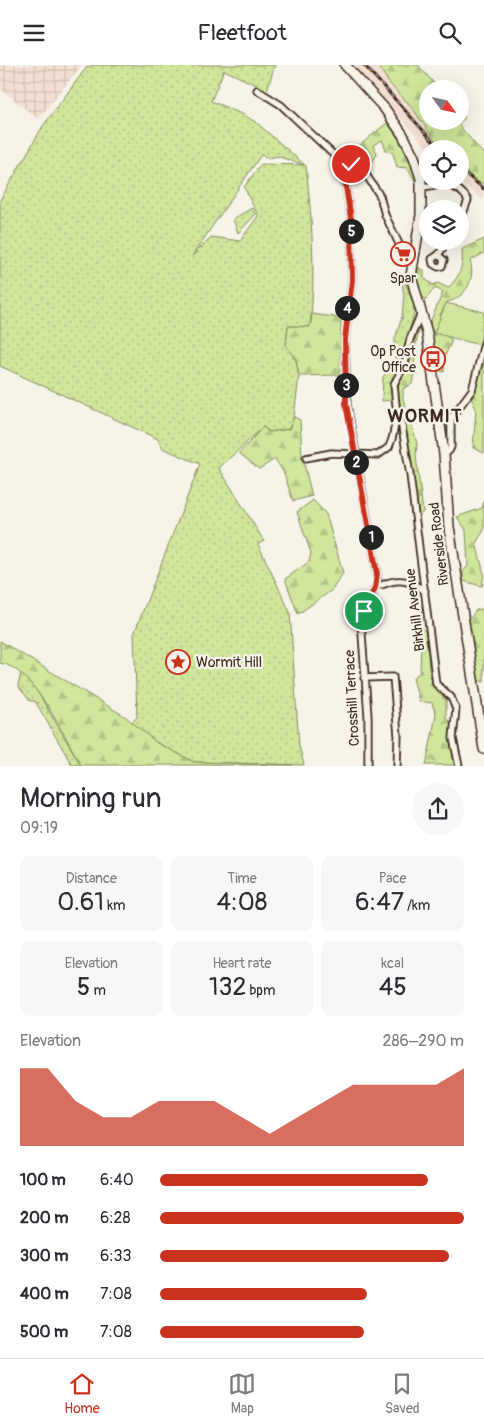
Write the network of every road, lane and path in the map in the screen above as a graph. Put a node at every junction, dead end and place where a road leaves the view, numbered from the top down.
1 (345, 65) edge
2 (257, 90) dead end
3 (342, 161) junction
4 (419, 176) edge
5 (422, 190) edge
6 (459, 190) edge
7 (468, 200) edge
8 (442, 250) edge
9 (438, 255) dead end
10 (413, 256) junction
11 (422, 316) junction
12 (484, 343) edge
13 (397, 416) junction
14 (356, 454) junction
15 (444, 454) junction
16 (306, 458) dead end
17 (382, 585) dead end
18 (426, 591) junction
19 (364, 678) junction
20 (484, 749) edge
21 (368, 765) edge
22 (398, 765) edge
23 (459, 765) edge

1 - 4 main road, Riverside Road
2 - 3 street
3 - 10 street
3 - 14 street, Crosshill Terrace
5 - 10 main road, Riverside Road
6 - 7 street
8 - 9 street
10 - 11 main road, Riverside Road
11 - 13 street
11 - 15 main road, Riverside Road
12 - 15 street
13 - 14 street
13 - 18 street, Birkhill Avenue
14 - 16 street
14 - 19 street, Crosshill Terrace
15 - 20 main road, Riverside Road
17 - 18 street
18 - 23 street, Birkhill Avenue
19 - 21 street, Crosshill Terrace
19 - 22 street

